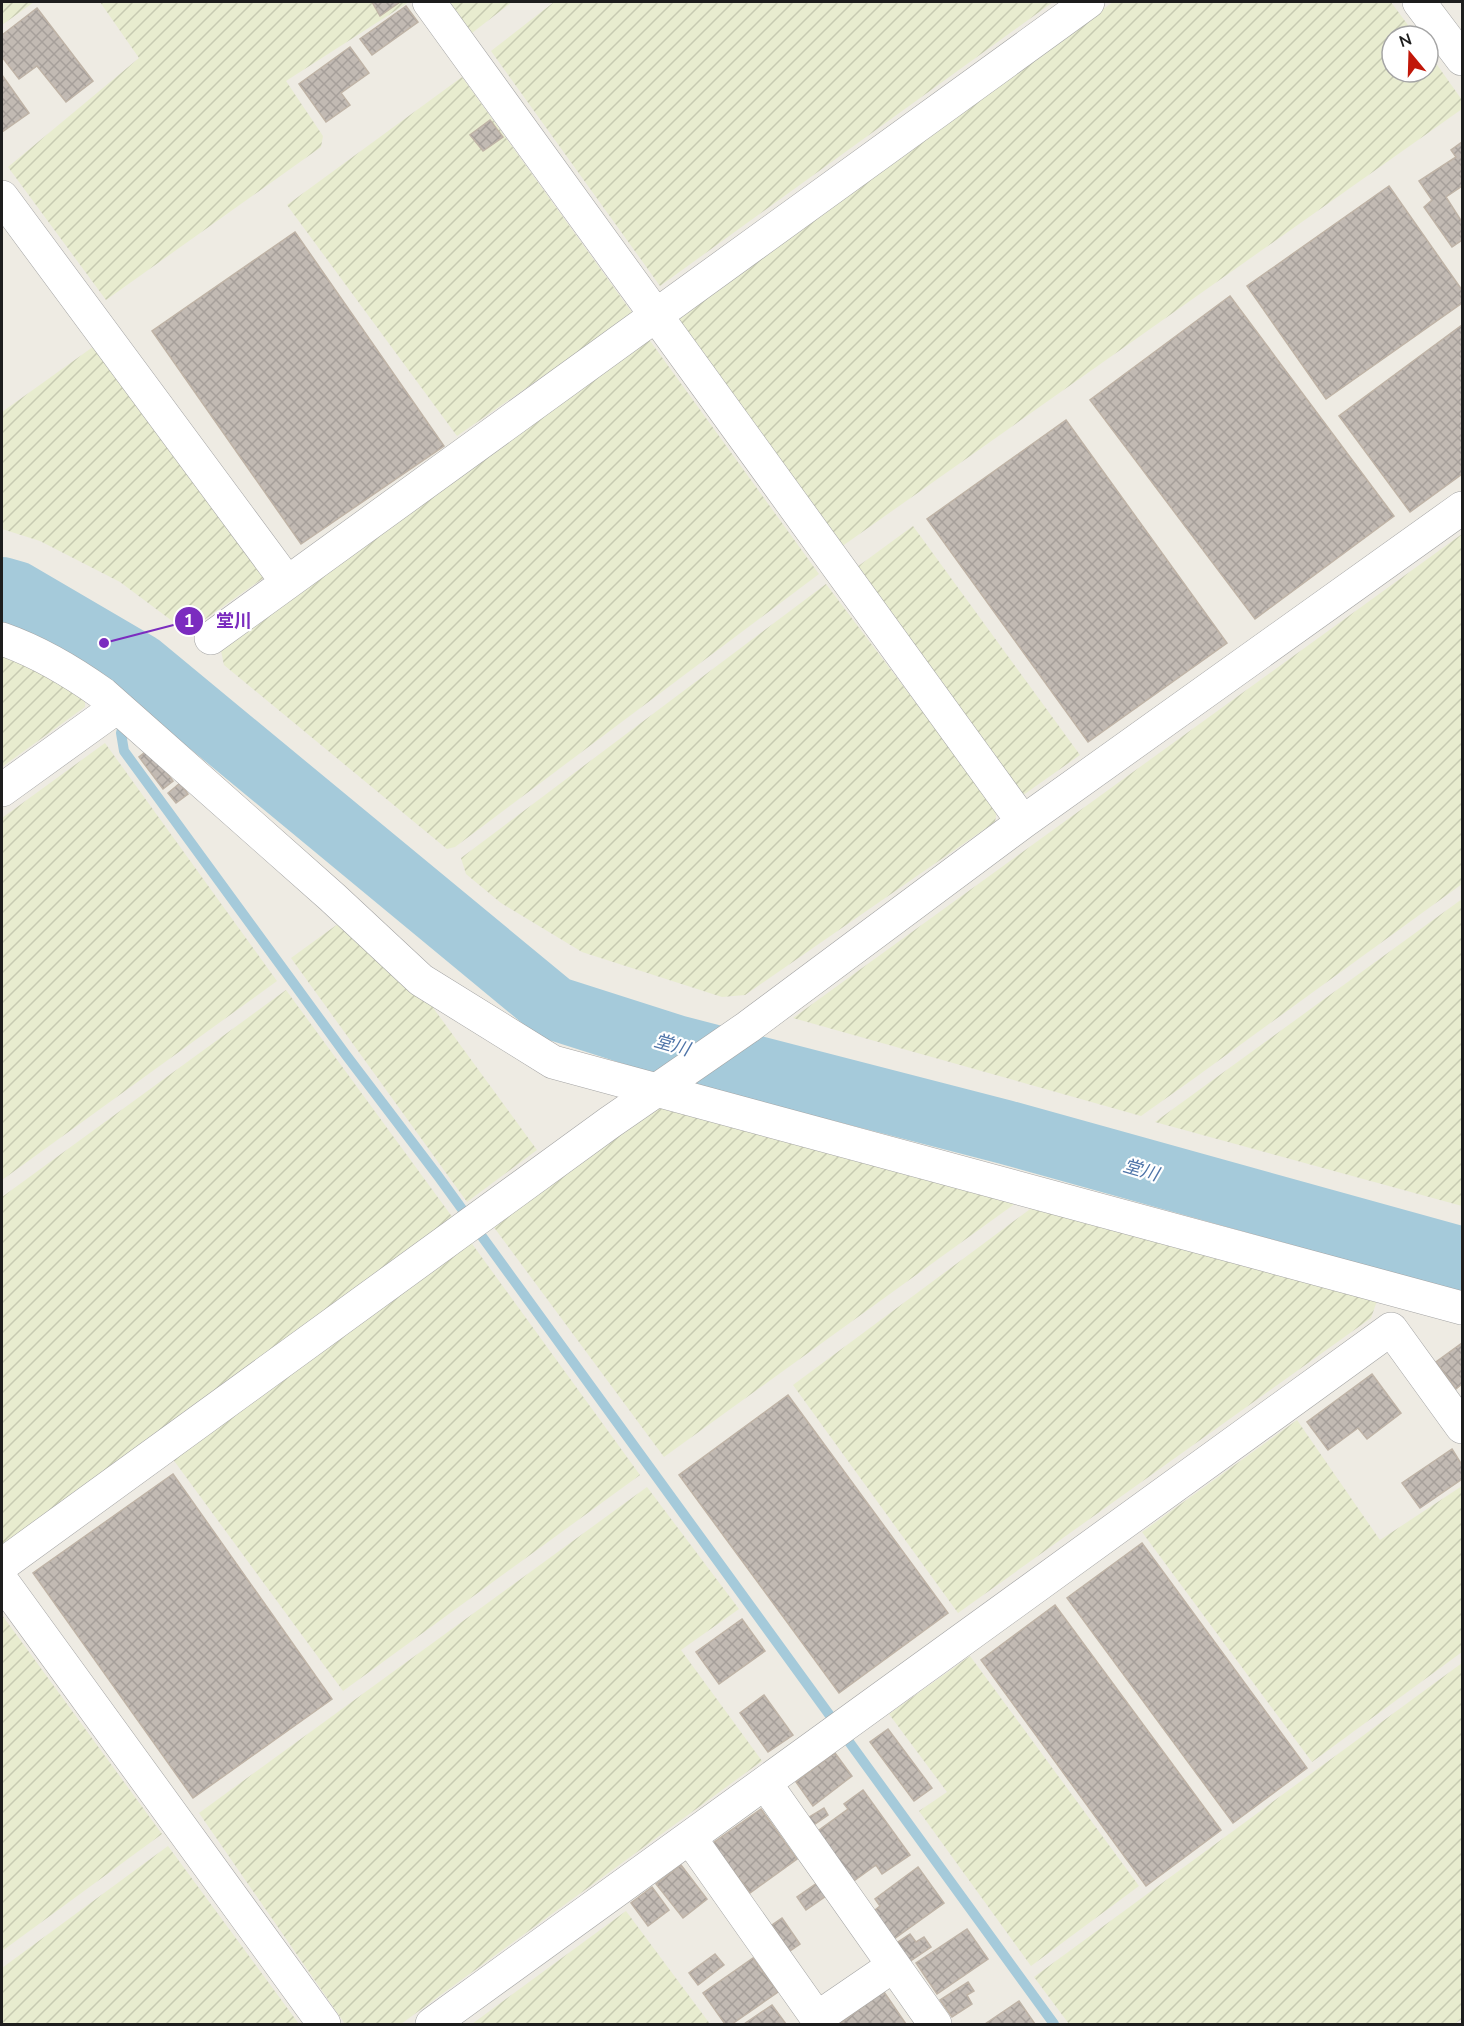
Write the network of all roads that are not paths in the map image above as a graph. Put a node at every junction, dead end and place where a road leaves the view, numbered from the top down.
1 (429, 2) edge
2 (1088, 2) edge
3 (1419, 2) edge
4 (1462, 59) edge
5 (2, 197) edge
6 (654, 314) junction
7 (1462, 508) edge
8 (287, 582) junction
9 (211, 638) dead end
10 (2, 639) edge
11 (117, 707) junction
12 (2, 790) edge
13 (1023, 822) junction
14 (660, 1089) junction
15 (1411, 1295) junction
16 (1462, 1308) edge
17 (1391, 1329) junction
18 (1462, 1427) edge
19 (2, 1565) edge
20 (2, 1581) edge
21 (765, 1783) junction
22 (690, 1838) junction
23 (893, 1966) junction
24 (324, 2025) edge
25 (432, 2025) edge
26 (935, 2025) edge

1 - 6 street
2 - 6 street
3 - 4 street
5 - 8 street
6 - 8 street
6 - 13 street
7 - 13 street
8 - 9 street
10 - 11 street
11 - 12 street
11 - 14 street
13 - 14 street
14 - 15 street
14 - 19 street
15 - 16 street
15 - 17 street
17 - 18 street
17 - 21 street
20 - 24 street
21 - 22 street
21 - 23 street
22 - 23 street
22 - 25 street
23 - 26 street

